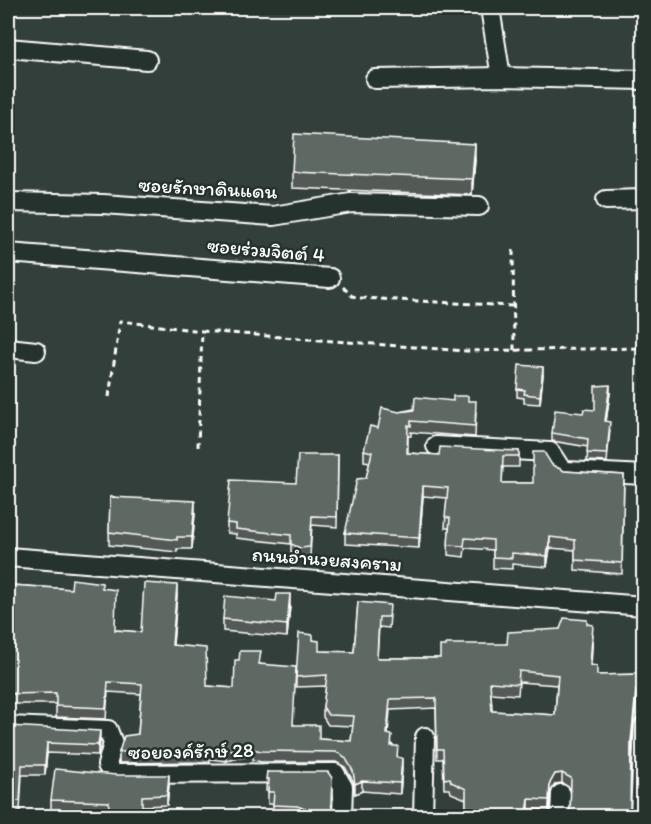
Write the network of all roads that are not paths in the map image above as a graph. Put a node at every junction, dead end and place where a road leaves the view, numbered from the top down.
1 (490, 8) edge
2 (8, 48) edge
3 (147, 60) dead end
4 (501, 77) junction
5 (375, 79) dead end
6 (644, 80) edge
7 (644, 199) edge
8 (606, 200) dead end
9 (8, 202) edge
10 (479, 206) dead end
11 (8, 253) edge
12 (330, 278) road end
13 (8, 348) edge
14 (36, 351) dead end
15 (436, 446) dead end
16 (644, 476) edge
17 (8, 557) edge
18 (644, 606) edge
19 (8, 726) edge
20 (644, 726) edge
21 (425, 737) dead end
22 (561, 794) dead end
23 (342, 816) edge
24 (423, 816) edge
25 (560, 816) edge
26 (640, 816) edge

1 - 4 street
2 - 3 street
4 - 5 street
4 - 6 street
7 - 8 street
9 - 10 street, ซอยรักษาดินแดน
11 - 12 street, ซอยร่วมจิตต์ 4
13 - 14 street
15 - 16 street
17 - 18 street, ถนนอำนวยสงคราม
19 - 23 street, ซอยองค์รักษ์ 28
20 - 26 street
21 - 24 street
22 - 25 street

